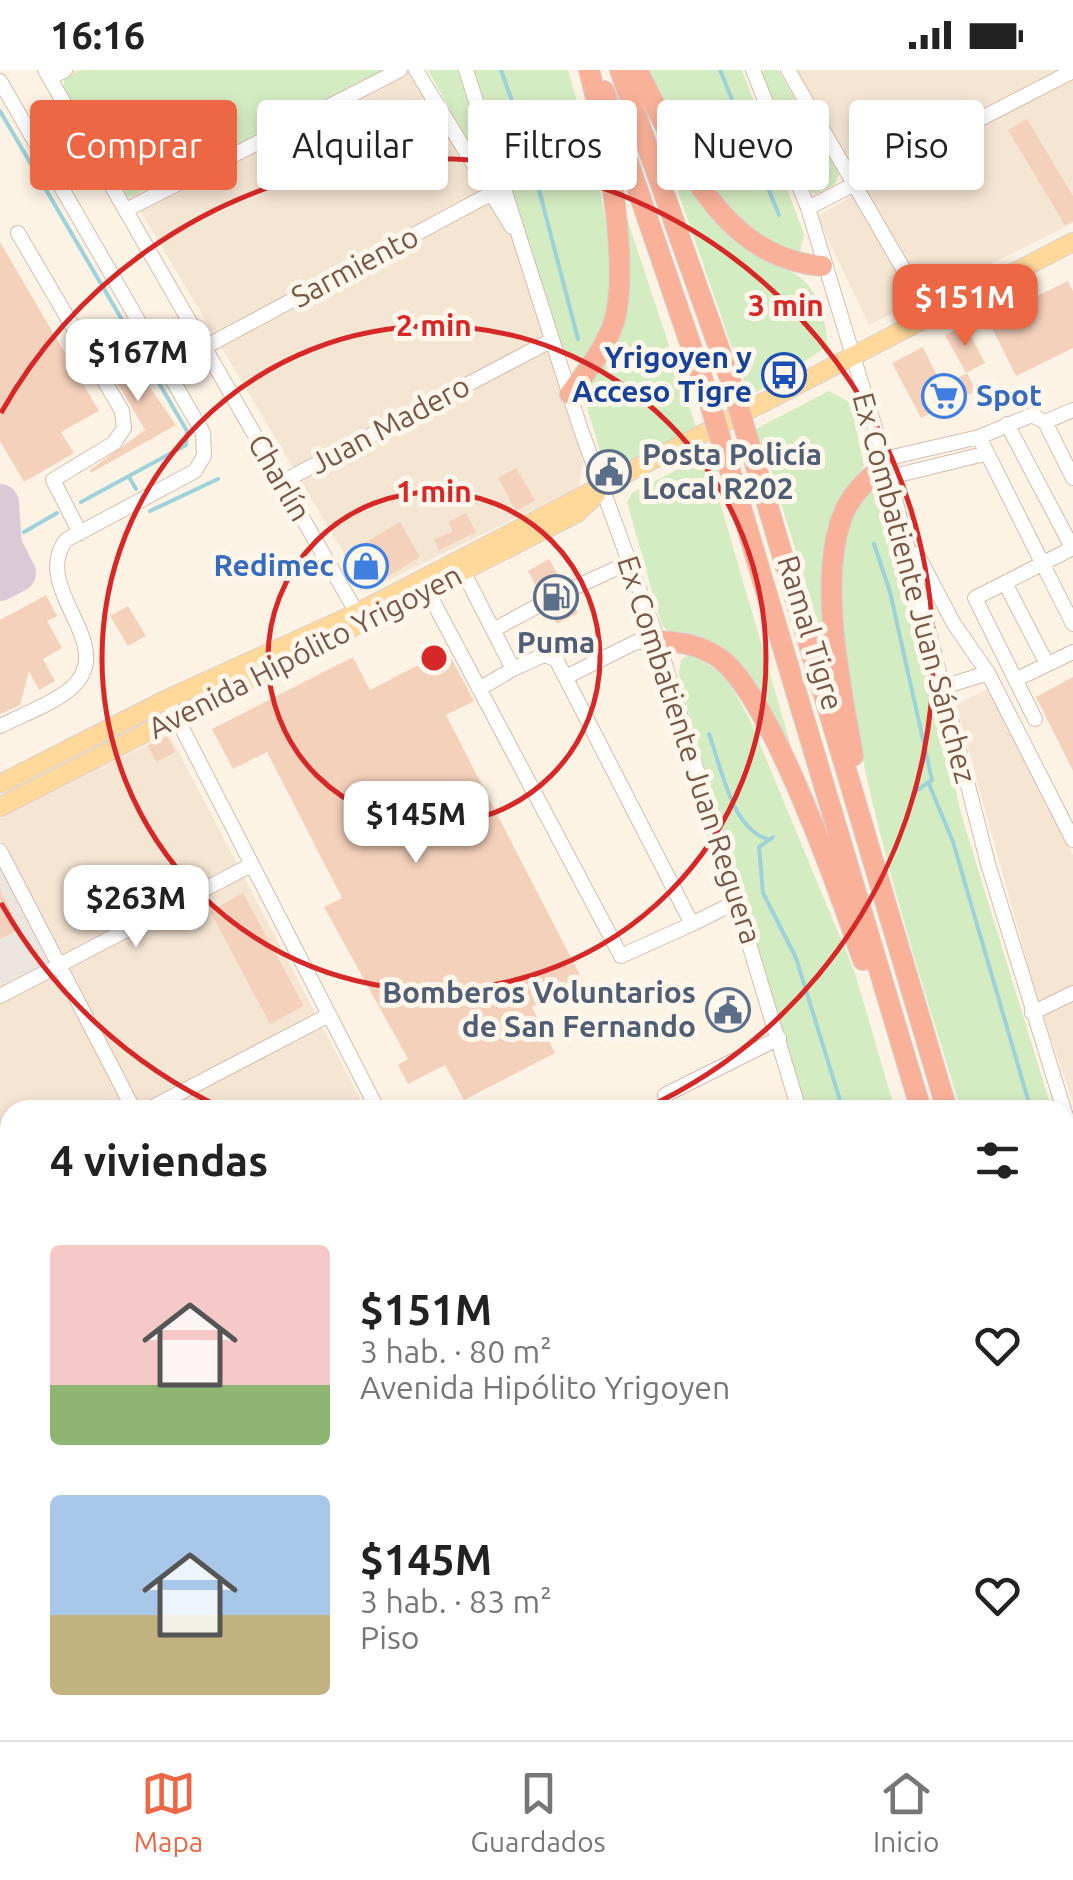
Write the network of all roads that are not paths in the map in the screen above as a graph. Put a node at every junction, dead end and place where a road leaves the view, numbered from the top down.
1 (65, 70) edge
2 (400, 70) edge
3 (416, 70) edge
4 (466, 70) edge
5 (592, 70) edge
6 (620, 70) edge
7 (637, 70) edge
8 (752, 70) edge
9 (788, 70) edge
10 (1073, 72) edge
11 (48, 74) edge
12 (0, 80) edge
13 (476, 100) edge
14 (984, 118) edge
15 (849, 175) edge
16 (849, 188) edge
17 (498, 190) edge
18 (505, 190) edge
19 (858, 190) edge
20 (490, 195) junction
21 (808, 208) junction
22 (126, 210) junction
23 (18, 233) dead end
24 (522, 240) junction
25 (1073, 242) edge
26 (822, 266) junction
27 (930, 315) junction
28 (552, 340) junction
29 (204, 347) junction
30 (850, 358) junction
31 (570, 394) junction
32 (1073, 410) edge
33 (1045, 422) junction
34 (1007, 424) junction
35 (979, 437) junction
36 (984, 454) junction
37 (887, 466) junction
38 (1073, 478) edge
39 (282, 482) junction
40 (604, 488) junction
41 (904, 526) junction
42 (80, 533) junction
43 (1073, 548) edge
44 (630, 562) junction
45 (1042, 564) junction
46 (464, 573) junction
47 (1005, 583) junction
48 (566, 591) dead end
49 (428, 592) junction
50 (545, 602) dead end
51 (360, 619) junction
52 (1073, 624) edge
53 (493, 630) junction
54 (658, 642) junction
55 (1073, 652) edge
56 (1047, 664) junction
57 (513, 669) junction
58 (988, 673) junction
59 (566, 677) junction
60 (1017, 678) junction
61 (943, 687) junction
62 (479, 689) junction
63 (172, 708) junction
64 (1034, 719) dead end
65 (0, 726) edge
66 (0, 784) edge
67 (0, 807) edge
68 (1073, 840) edge
69 (0, 851) edge
70 (251, 864) junction
71 (876, 871) junction
72 (738, 901) junction
73 (692, 924) junction
74 (59, 965) junction
75 (1073, 992) edge
76 (0, 996) edge
77 (1032, 1013) junction
78 (329, 1016) junction
79 (779, 1038) junction
80 (665, 1095) dead end
81 (129, 1100) edge
82 (165, 1100) edge
83 (373, 1100) edge
84 (796, 1100) edge
85 (918, 1100) edge
86 (918, 1100) edge
87 (944, 1100) edge
88 (1061, 1100) edge

1 - 11 street
2 - 22 street
3 - 20 street
4 - 13 street, Ex Combatiente Juan Reguera
5 - 31 highway
5 - 85 highway, Ramal Tigre, bridge
6 - 71 highway, Ramal Tigre, bridge
7 - 26 highway
8 - 21 street, Ex Combatiente Juan Sánchez
9 - 15 street
10 - 14 street
11 - 22 street, Charlín
12 - 42 street
16 - 21 street
17 - 20 street, Sarmiento
18 - 24 street, Ex Combatiente Juan Reguera
19 - 27 street
20 - 24 street
20 - 29 street, Sarmiento
21 - 26 street, Ex Combatiente Juan Sánchez
22 - 29 street, Charlín
23 - 42 street
24 - 28 street, Ex Combatiente Juan Reguera
25 - 27 main road, Avenida Hipólito Yrigoyen
26 - 30 street, Ex Combatiente Juan Sánchez
27 - 30 main road, Avenida Hipólito Yrigoyen
28 - 31 street, Ex Combatiente Juan Reguera
28 - 39 street, Juan Madero
29 - 39 street, Charlín
30 - 37 street, Ex Combatiente Juan Sánchez
30 - 40 main road, Avenida Hipólito Yrigoyen
31 - 40 street, Ex Combatiente Juan Reguera
32 - 33 street
33 - 34 street
33 - 38 street
34 - 35 street
34 - 43 street
35 - 36 street
35 - 37 street
36 - 37 street
36 - 45 street
37 - 41 street, Ex Combatiente Juan Sánchez
37 - 71 highway
39 - 51 street, Charlín
40 - 44 street, Ex Combatiente Juan Reguera
40 - 46 main road, Avenida Hipólito Yrigoyen
40 - 51 main road, Avenida Hipólito Yrigoyen
41 - 58 street
41 - 61 street, Ex Combatiente Juan Sánchez
42 - 65 street
43 - 45 street
44 - 48 street
44 - 54 street, Ex Combatiente Juan Reguera
45 - 47 street
45 - 52 street
46 - 49 main road, Avenida Hipólito Yrigoyen
46 - 53 street
47 - 56 street
47 - 60 street
49 - 51 main road, Avenida Hipólito Yrigoyen
49 - 62 street
50 - 53 street
51 - 63 main road, Avenida Hipólito Yrigoyen
53 - 57 street
54 - 59 street
54 - 72 street, Ex Combatiente Juan Reguera
54 - 86 highway
55 - 56 street
56 - 60 street
57 - 59 street
57 - 62 street
58 - 61 street
58 - 68 street
59 - 73 street
60 - 64 street
61 - 77 street, Ex Combatiente Juan Sánchez
62 - 73 street
63 - 66 main road, Avenida Hipólito Yrigoyen
63 - 67 main road, Avenida Hipólito Yrigoyen
63 - 70 street
69 - 74 street
70 - 74 street
70 - 78 street
71 - 87 highway
72 - 73 street
72 - 79 street, Ex Combatiente Juan Reguera
74 - 76 street
74 - 81 street
75 - 77 street
77 - 88 street, Ex Combatiente Juan Sánchez
78 - 82 street
78 - 83 street
79 - 80 street
79 - 84 street, Ex Combatiente Juan Reguera

